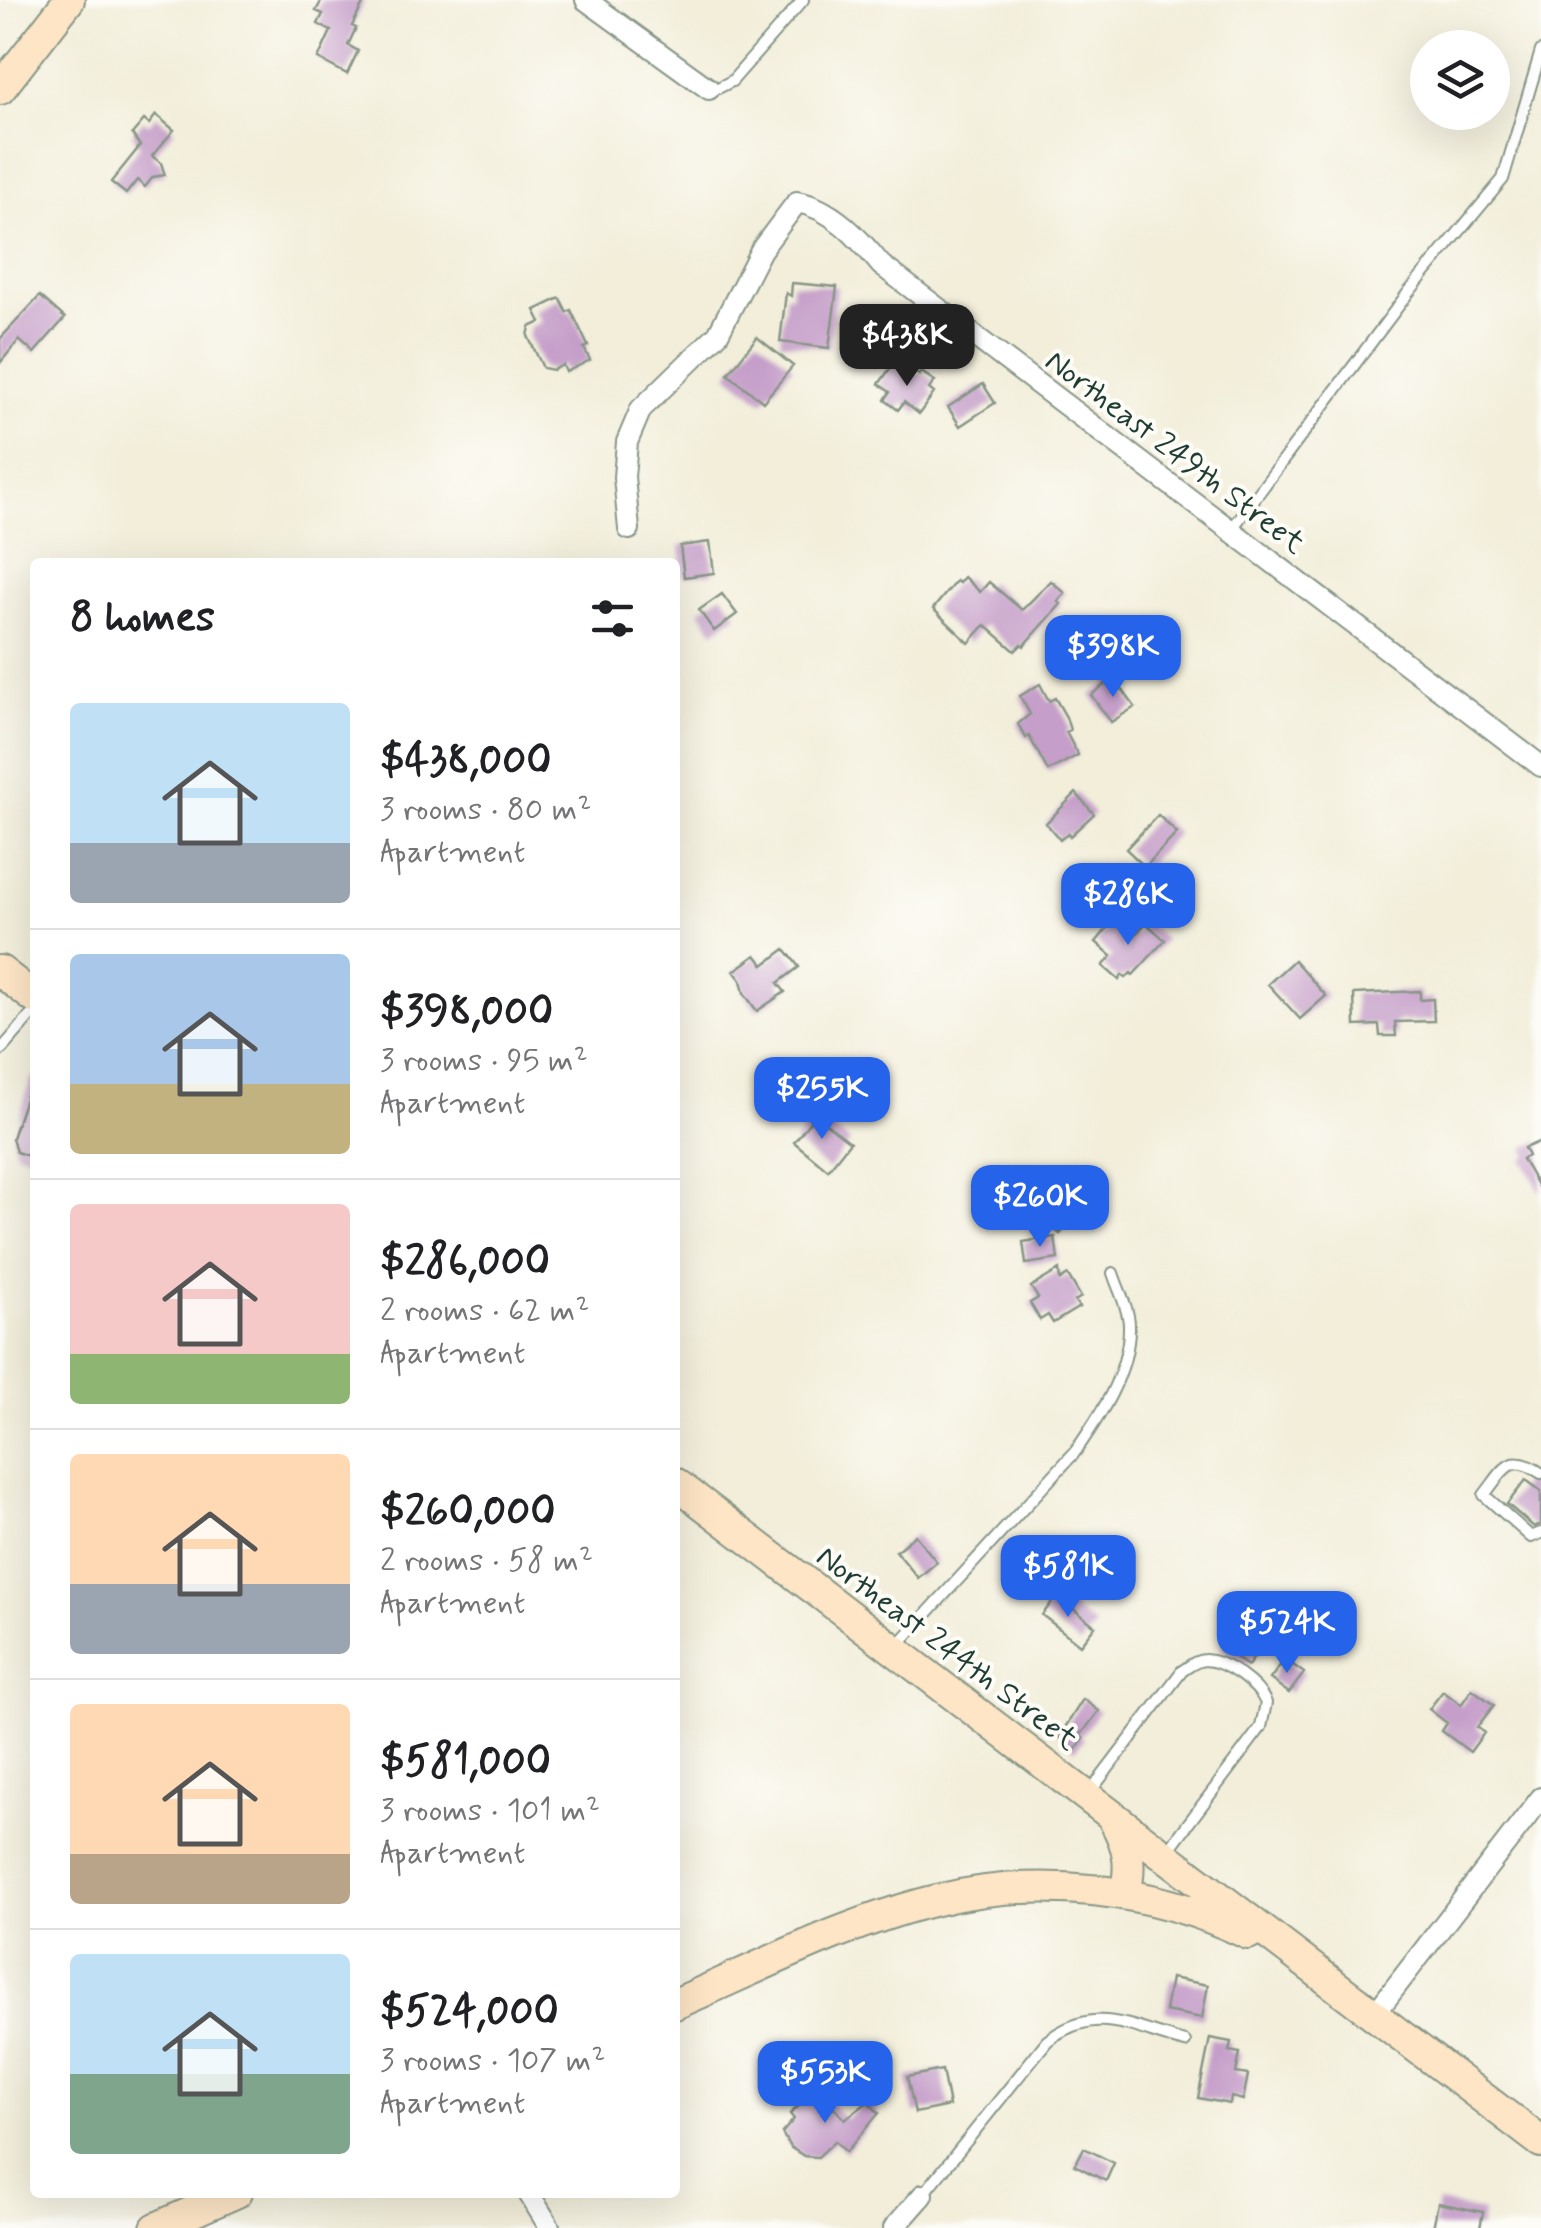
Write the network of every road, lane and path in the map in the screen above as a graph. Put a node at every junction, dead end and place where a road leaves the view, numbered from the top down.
1 (70, 0) edge
2 (586, 0) edge
3 (803, 0) edge
4 (1541, 51) edge
5 (0, 88) edge
6 (709, 89) joint
7 (629, 529) dead end
8 (1232, 530) junction
9 (1541, 766) edge
10 (0, 971) edge
11 (30, 994) edge
12 (30, 1018) edge
13 (0, 1051) edge
14 (1113, 1273) dead end
15 (1541, 1473) edge
16 (680, 1487) edge
17 (1541, 1533) edge
18 (894, 1650) junction
19 (1086, 1796) junction
20 (1541, 1798) edge
21 (1111, 1815) junction
22 (1163, 1856) junction
23 (1125, 1894) junction
24 (1296, 1957) junction
25 (680, 2002) edge
26 (1374, 2014) junction
27 (1185, 2042) dead end
28 (1541, 2142) edge
29 (923, 2196) joint
30 (224, 2198) edge
31 (532, 2198) edge
32 (156, 2228) edge
33 (550, 2228) edge
34 (894, 2228) edge

1 - 5 street
2 - 6 street
3 - 6 lane
4 - 8 lane
7 - 8 street, Northeast 249th Street
8 - 9 street, Northeast 249th Street
10 - 11 street
12 - 13 lane
14 - 18 lane
15 - 17 lane
16 - 18 street, Northeast 244th Street
18 - 19 street, Northeast 244th Street
19 - 21 street, Northeast 244th Street
19 - 22 lane
20 - 26 street
21 - 22 street
21 - 23 street, Northeast 244th Street
22 - 24 street
23 - 24 street
23 - 25 street
24 - 26 street
26 - 28 street
27 - 29 lane
29 - 34 street
30 - 32 street
31 - 33 street

